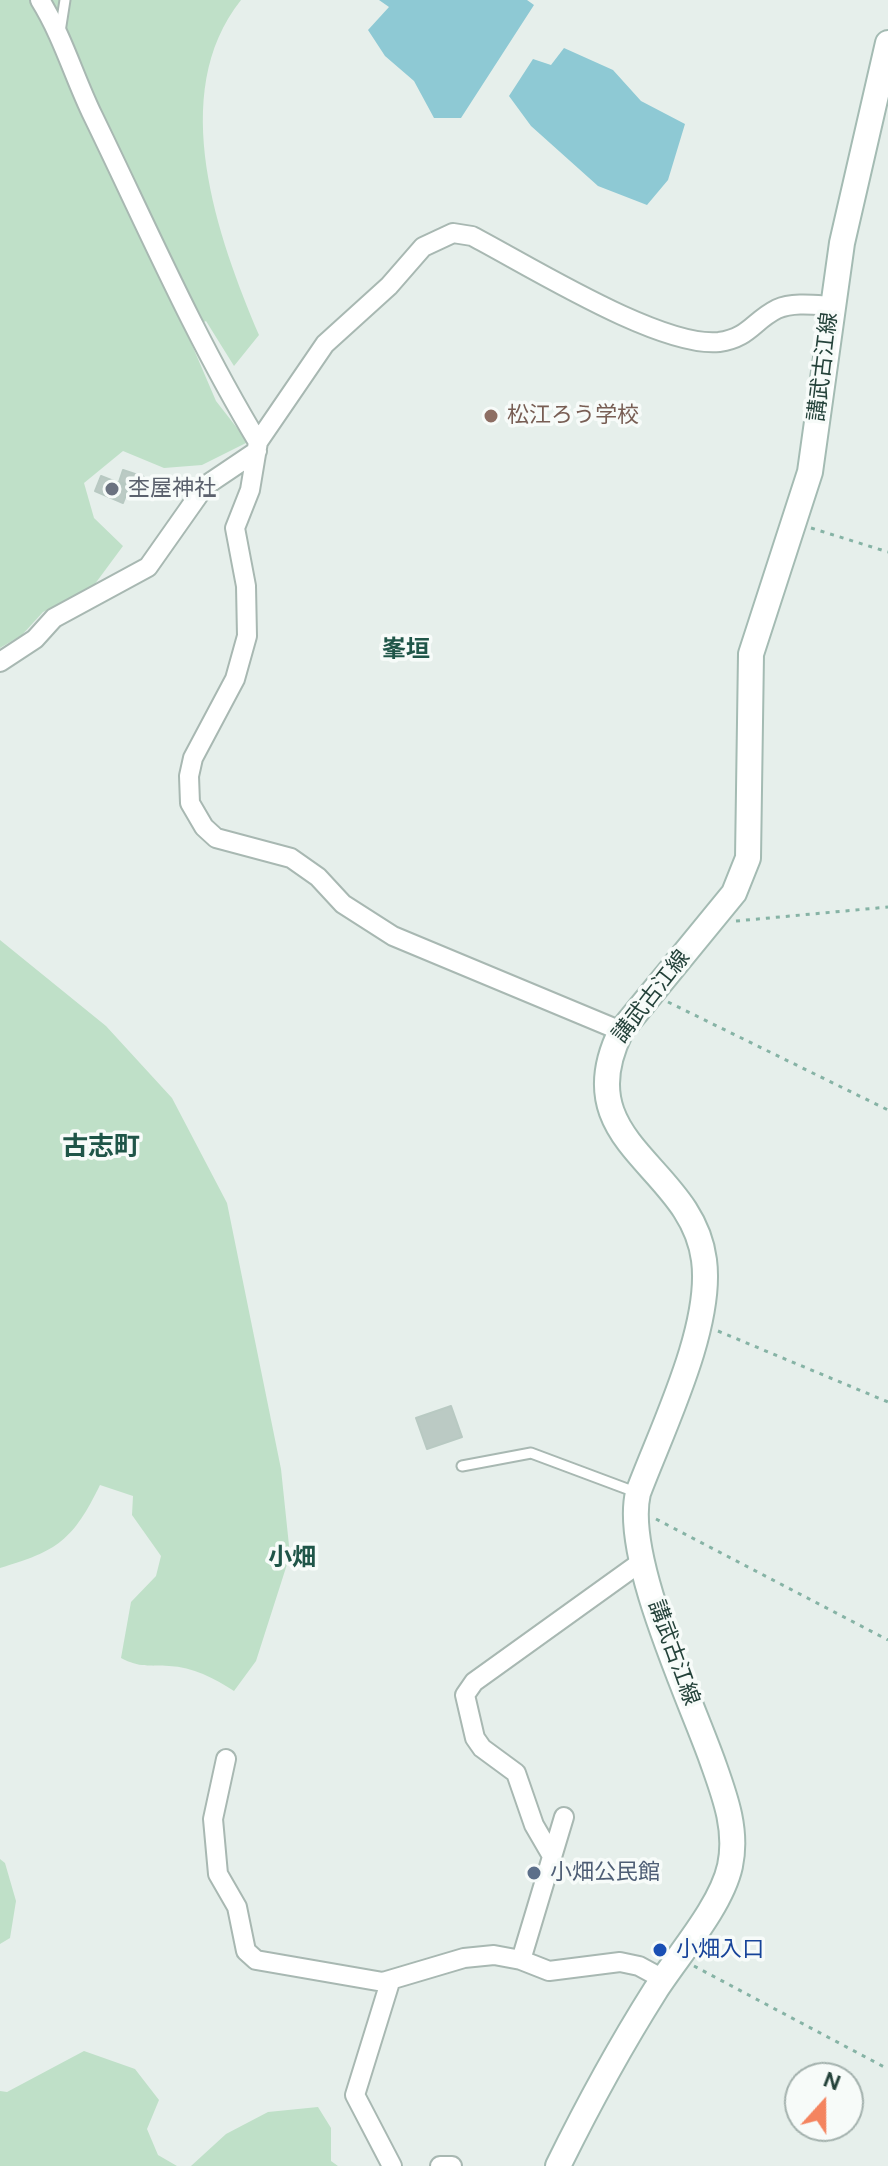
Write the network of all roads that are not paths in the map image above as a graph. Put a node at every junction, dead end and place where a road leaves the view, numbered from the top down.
1 (40, 0) edge
2 (65, 0) edge
3 (60, 32) junction
4 (888, 43) edge
5 (832, 306) junction
6 (258, 446) junction
7 (0, 662) edge
8 (621, 1031) junction
9 (462, 1466) dead end
10 (637, 1501) junction
11 (641, 1562) junction
12 (226, 1759) dead end
13 (564, 1817) dead end
14 (552, 1856) junction
15 (521, 1960) junction
16 (670, 1969) junction
17 (390, 1982) junction
18 (392, 2166) edge
19 (440, 2166) edge
20 (452, 2166) edge
21 (558, 2166) edge

1 - 3 street
2 - 3 lane
3 - 6 street
4 - 5 main road, 講武古江線
5 - 6 street
5 - 8 main road, 講武古江線
6 - 7 street
6 - 8 street
8 - 10 main road, 講武古江線
9 - 10 lane
10 - 11 main road, 講武古江線
11 - 14 street
11 - 16 main road, 講武古江線
12 - 17 street
13 - 14 street
14 - 15 street
15 - 16 street
15 - 17 street
16 - 21 main road, 講武古江線
17 - 18 street
19 - 20 street

